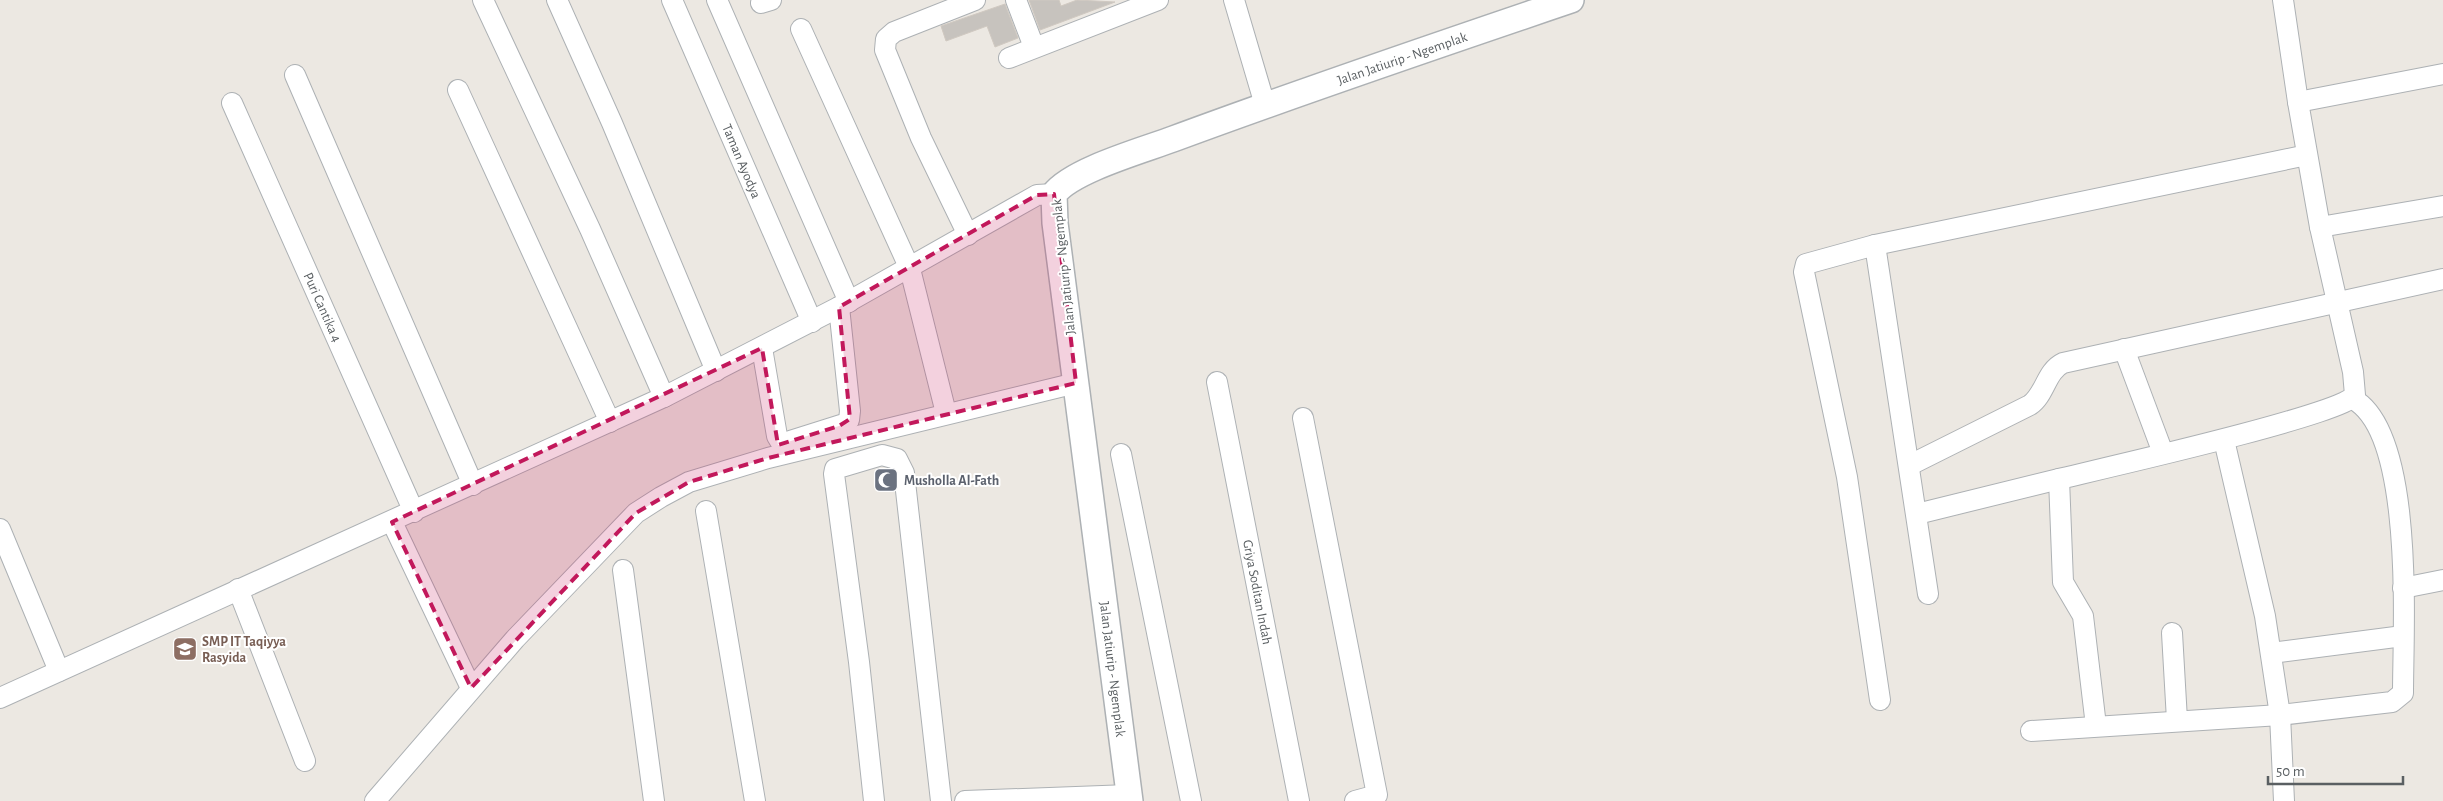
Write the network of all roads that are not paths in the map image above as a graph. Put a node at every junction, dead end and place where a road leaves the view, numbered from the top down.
1 (483, 0) edge
2 (557, 0) edge
3 (672, 0) edge
4 (717, 0) edge
5 (976, 0) edge
6 (1016, 0) edge
7 (1158, 0) edge
8 (1234, 0) edge
9 (1571, 0) edge
10 (2283, 0) edge
11 (801, 29) dead end
12 (1034, 47) junction
13 (1009, 58) dead end
14 (2443, 74) edge
15 (295, 75) dead end
16 (458, 90) dead end
17 (2298, 102) junction
18 (232, 103) dead end
19 (1265, 105) junction
20 (2307, 155) junction
21 (1054, 194) junction
22 (2443, 206) edge
23 (2320, 227) junction
24 (968, 236) junction
25 (1875, 245) junction
26 (910, 269) junction
27 (2443, 279) edge
28 (2336, 301) junction
29 (844, 305) junction
30 (812, 322) junction
31 (762, 348) junction
32 (2124, 349) junction
33 (716, 371) junction
34 (1216, 382) dead end
35 (1078, 396) junction
36 (664, 397) junction
37 (2352, 400) junction
38 (946, 413) junction
39 (1303, 418) dead end
40 (610, 422) junction
41 (2224, 440) junction
42 (2164, 453) junction
43 (1122, 454) dead end
44 (1910, 465) junction
45 (2058, 479) junction
46 (474, 485) junction
47 (706, 511) dead end
48 (414, 512) junction
49 (1917, 514) junction
50 (392, 522) junction
51 (0, 529) edge
52 (623, 570) dead end
53 (2443, 580) edge
54 (2403, 588) junction
55 (238, 589) junction
56 (1928, 594) dead end
57 (2172, 633) dead end
58 (2403, 636) junction
59 (2271, 653) junction
60 (59, 671) junction
61 (471, 688) junction
62 (0, 696) edge
63 (1880, 700) dead end
64 (2178, 720) junction
65 (2280, 725) junction
66 (2096, 726) junction
67 (2031, 731) dead end
68 (305, 761) dead end
69 (1130, 798) edge
70 (376, 801) edge
71 (654, 801) edge
72 (755, 801) edge
73 (874, 801) edge
74 (941, 801) edge
75 (965, 801) edge
76 (1191, 801) edge
77 (1299, 801) edge
78 (1356, 801) edge
79 (2284, 801) edge

1 - 36 street
2 - 33 street
3 - 30 street, Taman Ayodya
4 - 29 street
5 - 24 street
6 - 12 street
7 - 12 street
8 - 19 street
9 - 19 street, Jalan Jatiurip - Ngemplak
10 - 17 street
11 - 26 street
12 - 13 street
14 - 17 street
15 - 46 street
16 - 40 street
17 - 20 street
18 - 48 street, Puri Cantika 4
19 - 21 street, Jalan Jatiurip - Ngemplak
20 - 23 street
20 - 25 street
21 - 24 street
21 - 35 street, Jalan Jatiurip - Ngemplak
22 - 23 street
23 - 28 street
24 - 26 street
25 - 44 street
25 - 63 street
26 - 29 street
26 - 38 street
27 - 28 street
28 - 32 street
28 - 37 street
29 - 30 street
29 - 31 street
30 - 31 street
31 - 33 street
32 - 42 street
32 - 44 street
33 - 36 street
34 - 77 street, Griya Soditan Indah
35 - 38 street
35 - 69 street, Jalan Jatiurip - Ngemplak
36 - 40 street
37 - 41 street
37 - 54 street
38 - 61 street
39 - 78 street
40 - 46 street
41 - 42 street
41 - 59 street
42 - 45 street
43 - 76 street
44 - 49 street
45 - 49 street
45 - 66 street
46 - 48 street
47 - 72 street
48 - 50 street
49 - 56 street
50 - 55 street
50 - 61 street
51 - 60 street
52 - 71 street
53 - 54 street
54 - 58 street
55 - 60 street
55 - 68 street
57 - 64 street
58 - 59 street
58 - 65 street
59 - 65 street
60 - 62 street
61 - 70 street
64 - 65 street
64 - 66 street
65 - 79 street
66 - 67 street
69 - 75 street
73 - 74 street

